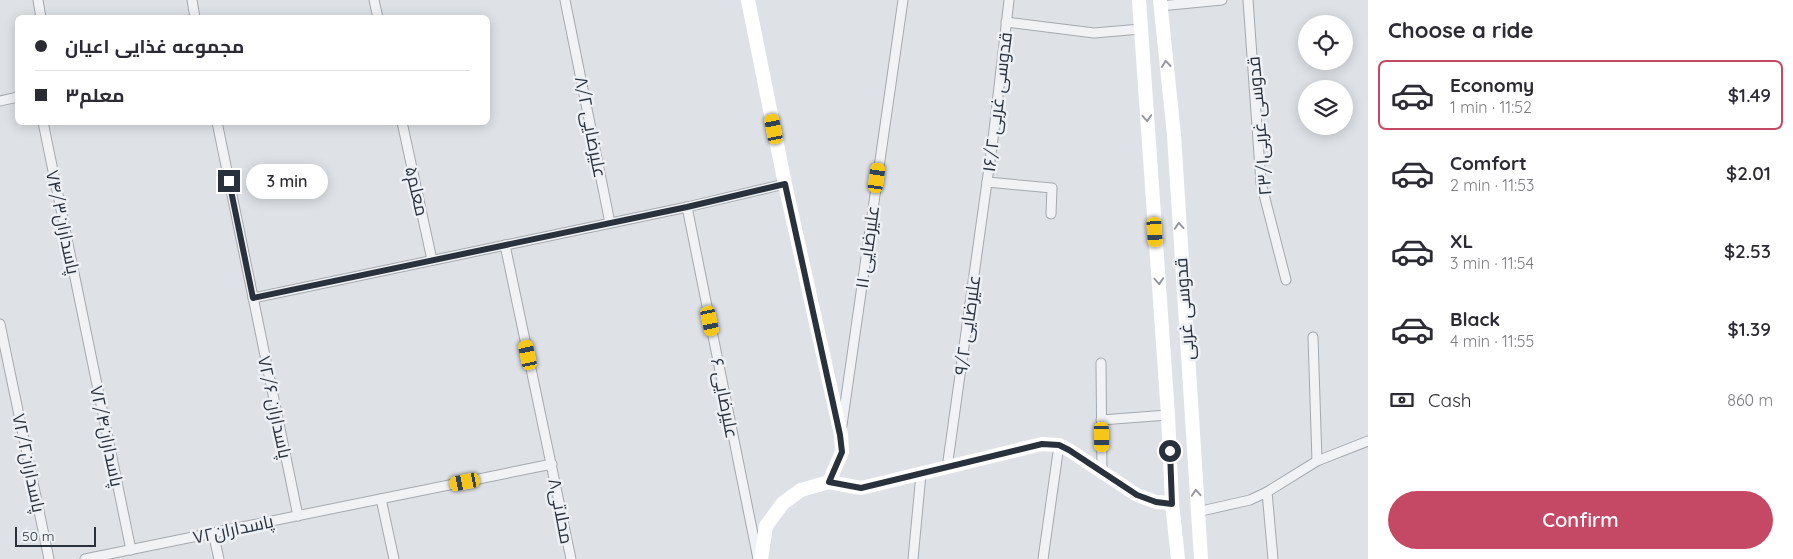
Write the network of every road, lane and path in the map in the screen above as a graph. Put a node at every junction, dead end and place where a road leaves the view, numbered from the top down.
1 (38, 0) edge
2 (192, 0) edge
3 (374, 0) edge
4 (565, 0) edge
5 (748, 0) edge
6 (903, 0) edge
7 (1009, 0) edge
8 (1139, 0) edge
9 (1222, 0) edge
10 (1248, 0) edge
11 (1160, 3) edge
12 (40, 15) edge
13 (195, 15) edge
14 (377, 15) edge
15 (1006, 22) junction
16 (1141, 29) junction
17 (15, 98) edge
18 (0, 101) edge
19 (44, 125) edge
20 (218, 125) edge
21 (403, 125) edge
22 (987, 182) junction
23 (785, 184) junction
24 (687, 207) junction
25 (1050, 214) dead end
26 (610, 223) junction
27 (505, 245) junction
28 (432, 260) junction
29 (1286, 280) dead end
30 (253, 298) junction
31 (84, 322) joint
32 (0, 324) edge
33 (1313, 337) dead end
34 (1101, 364) dead end
35 (1168, 415) junction
36 (1101, 420) junction
37 (840, 435) junction
38 (1368, 441) edge
39 (1059, 445) junction
40 (1318, 461) junction
41 (552, 464) junction
42 (947, 468) junction
43 (1102, 471) junction
44 (921, 474) junction
45 (829, 482) junction
46 (1267, 492) junction
47 (381, 499) junction
48 (1172, 504) junction
49 (1197, 512) junction
50 (298, 516) junction
51 (214, 533) junction
52 (131, 550) junction
53 (49, 559) edge
54 (85, 559) edge
55 (218, 559) edge
56 (394, 559) edge
57 (571, 559) edge
58 (759, 559) edge
59 (913, 559) edge
60 (1043, 559) edge
61 (1178, 559) edge
62 (1201, 559) edge
63 (1273, 559) edge

1 - 12 street
2 - 13 street
3 - 14 street
4 - 26 street, علیرضایی ۸/۲
5 - 23 main road
6 - 37 street, ۱۱ علیرضایی
7 - 15 street, ۱۶/۲ قدوسی غربی
8 - 16 main road, قدوسی غربی
9 - 11 street
10 - 29 street, قدوسی غربی۲۳/۱
49 -> 11 main road, قدوسی غربی
15 - 16 street
15 - 22 street, ۱۶/۲ قدوسی غربی
16 -> 35 main road, قدوسی غربی
17 - 18 street
19 - 31 street, پاسداران۷۴/۳
20 - 30 street, ۷۲/۶ پاسداران
21 - 28 street, معلم۵
22 - 25 street
22 - 42 street, ۹/۲ علیرضایی
23 - 24 street
23 - 37 main road
24 - 26 street
24 - 58 street, ۶ علیرضایی
26 - 27 street
27 - 28 street
27 - 41 street, محلاتی۸
28 - 30 street
30 - 50 street, ۷۲/۶ پاسداران
31 - 52 street, پاسداران۷۲/۴
32 - 53 street, پاسداران۷۲/۲
33 - 40 street
34 - 36 street
35 - 36 street
35 - 48 main road, قدوسی غربی
36 - 43 street
37 - 45 main road
38 - 40 street
39 - 42 main road
39 - 43 main road
39 - 60 street
40 - 46 street
41 - 47 street, پاسداران۷۲
41 - 57 street, محلاتی۸
42 - 44 main road
43 - 48 main road
44 - 45 main road
44 - 59 street
45 - 58 main road
46 - 49 street
46 - 63 street
47 - 50 street, پاسداران۷۲
47 - 56 street
48 - 61 main road, قدوسی غربی
49 - 62 main road, قدوسی غربی
50 - 51 street, پاسداران۷۲
51 - 52 street, پاسداران۷۲
51 - 55 street
52 - 54 street, پاسداران۷۲

